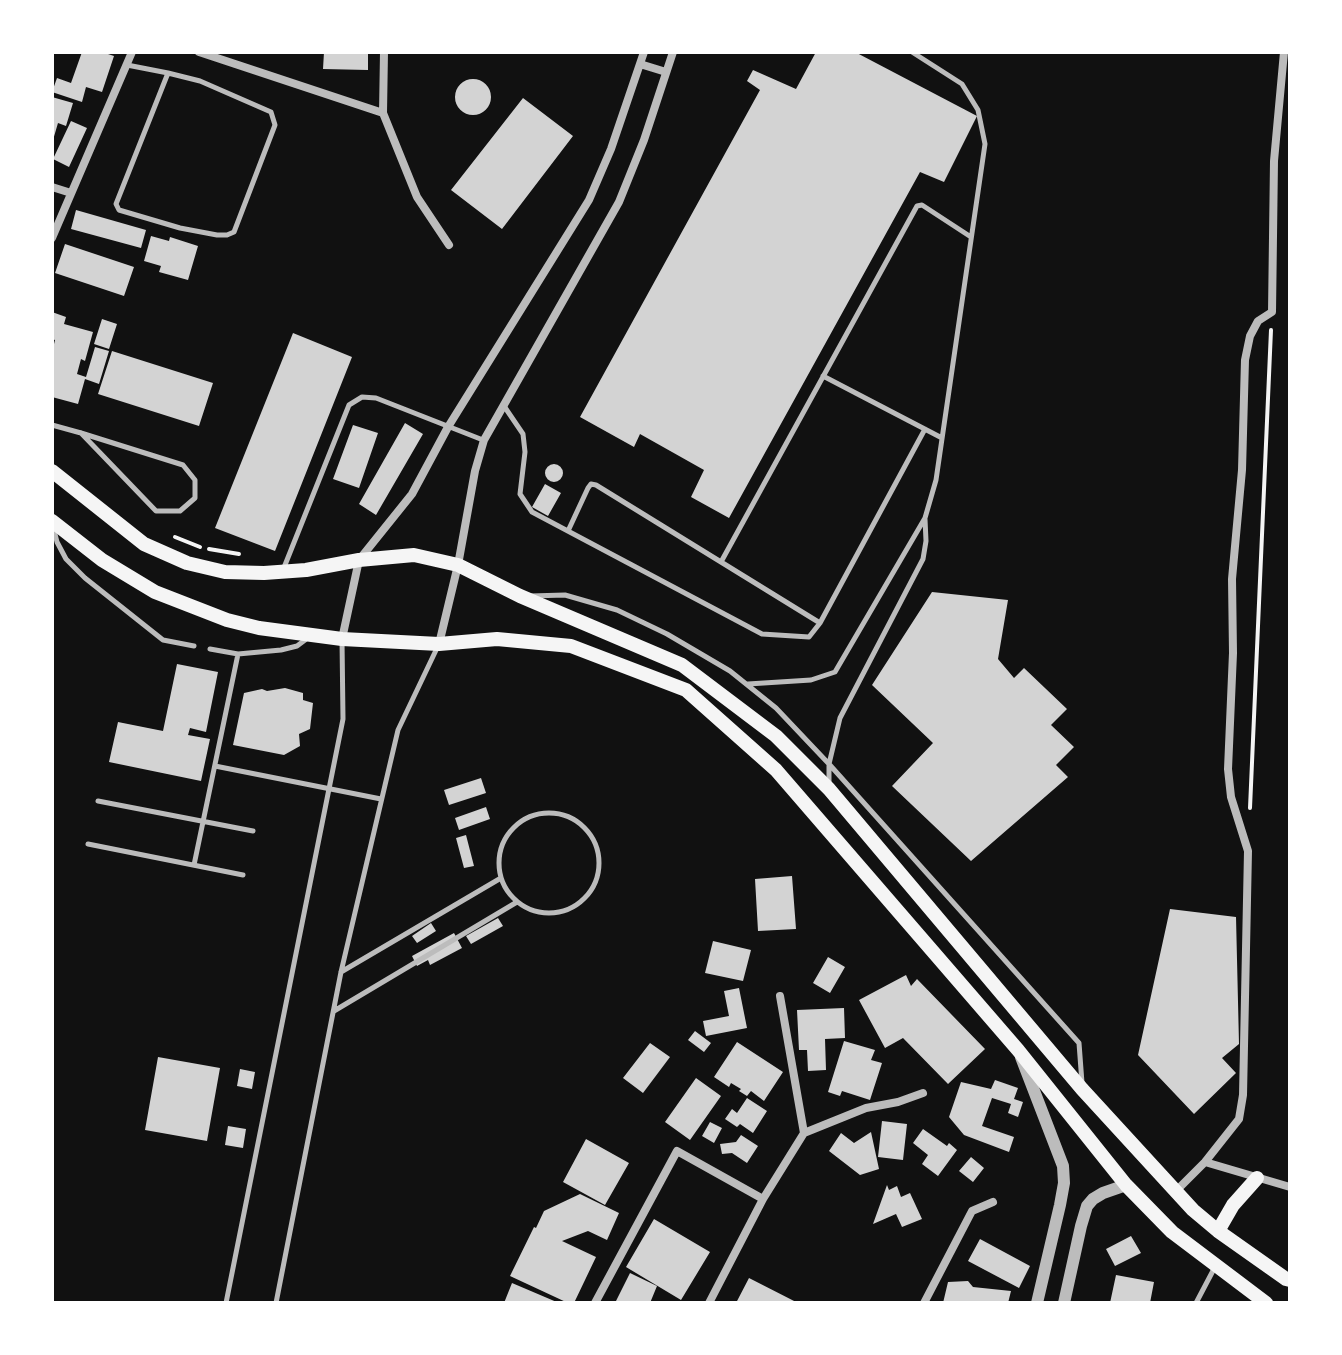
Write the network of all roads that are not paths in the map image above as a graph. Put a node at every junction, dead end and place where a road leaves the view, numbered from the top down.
1 (132, 52) edge
2 (199, 52) edge
3 (384, 52) edge
4 (644, 52) edge
5 (673, 52) edge
6 (912, 52) edge
7 (1284, 52) edge
8 (640, 64) junction
9 (127, 65) junction
10 (666, 72) junction
11 (168, 73) junction
12 (383, 113) junction
13 (52, 187) edge
14 (71, 193) junction
15 (971, 237) junction
16 (52, 238) edge
17 (449, 245) dead end
18 (823, 376) junction
19 (504, 406) junction
20 (52, 425) edge
21 (448, 427) junction
22 (925, 429) junction
23 (81, 433) junction
24 (942, 438) junction
25 (484, 440) junction
26 (52, 471) edge
27 (925, 518) junction
28 (52, 521) edge
29 (568, 531) junction
30 (359, 560) junction
31 (721, 562) junction
32 (458, 565) junction
33 (282, 572) junction
34 (520, 596) junction
35 (820, 623) junction
36 (311, 636) junction
37 (342, 639) junction
38 (439, 644) junction
39 (194, 646) dead end
40 (210, 649) dead end
41 (238, 654) junction
42 (748, 684) junction
43 (829, 764) junction
44 (215, 766) junction
45 (330, 788) junction
46 (829, 789) junction
47 (381, 799) junction
48 (98, 801) dead end
49 (203, 822) junction
50 (253, 831) dead end
51 (88, 844) dead end
52 (194, 865) junction
53 (243, 875) dead end
54 (501, 878) junction
55 (517, 902) junction
56 (341, 972) junction
57 (780, 996) dead end
58 (333, 1011) junction
59 (1018, 1050) junction
60 (1082, 1089) junction
61 (923, 1093) dead end
62 (804, 1133) junction
63 (1205, 1162) junction
64 (1257, 1178) junction
65 (1126, 1185) junction
66 (1290, 1187) edge
67 (1176, 1191) junction
68 (763, 1199) junction
69 (993, 1202) dead end
70 (1218, 1231) junction
71 (1217, 1265) junction
72 (1290, 1280) edge
73 (226, 1303) edge
74 (276, 1303) edge
75 (595, 1303) edge
76 (709, 1303) edge
77 (924, 1303) edge
78 (1037, 1303) edge
79 (1064, 1303) edge
80 (1196, 1303) edge
81 (1266, 1303) edge

1 - 9 street
2 - 12 street
3 - 12 street
4 - 8 street
5 - 10 street
6 - 15 lane
7 - 63 street
8 - 10 street
8 - 21 street
9 - 11 lane
9 - 14 street
10 - 19 street
11 - 11 lane
12 - 17 street
13 - 14 street
14 - 16 street
15 - 18 lane
15 - 24 lane
18 - 22 lane
18 - 31 lane
19 - 25 street
19 - 29 lane
20 - 23 lane
21 - 25 lane
21 - 30 street
21 - 33 lane
22 - 24 lane
22 - 35 lane
23 - 23 lane
24 - 27 lane
25 - 32 street
26 - 33 main road
27 - 42 lane
27 - 43 lane
28 - 36 main road
28 - 39 lane
29 - 31 lane
29 - 35 lane
30 - 32 main road
30 - 33 main road
30 - 37 street
31 - 35 lane
32 - 34 main road
32 - 38 street
34 - 42 lane
34 - 46 main road
36 - 37 main road
36 - 41 lane
37 - 38 main road
37 - 45 lane
38 - 47 lane
38 - 59 main road
40 - 41 lane
41 - 44 lane
42 - 43 lane
43 - 46 lane
43 - 60 lane
44 - 45 lane
44 - 49 lane
45 - 47 lane
45 - 73 lane
46 - 60 main road
47 - 56 lane
48 - 49 lane
49 - 50 lane
49 - 52 lane
51 - 52 lane
52 - 53 lane
54 - 55 lane
54 - 55 lane
54 - 56 lane
55 - 58 lane
56 - 58 lane
57 - 62 street
58 - 74 lane
59 - 65 main road
59 - 78 street
60 - 67 main road
61 - 62 street
62 - 68 street
63 - 64 street
63 - 67 street
64 - 66 street
64 - 70 main road
65 - 71 main road
65 - 79 street
67 - 70 main road
68 - 75 street
68 - 76 street
69 - 77 street
70 - 72 main road
71 - 80 lane
71 - 81 main road

